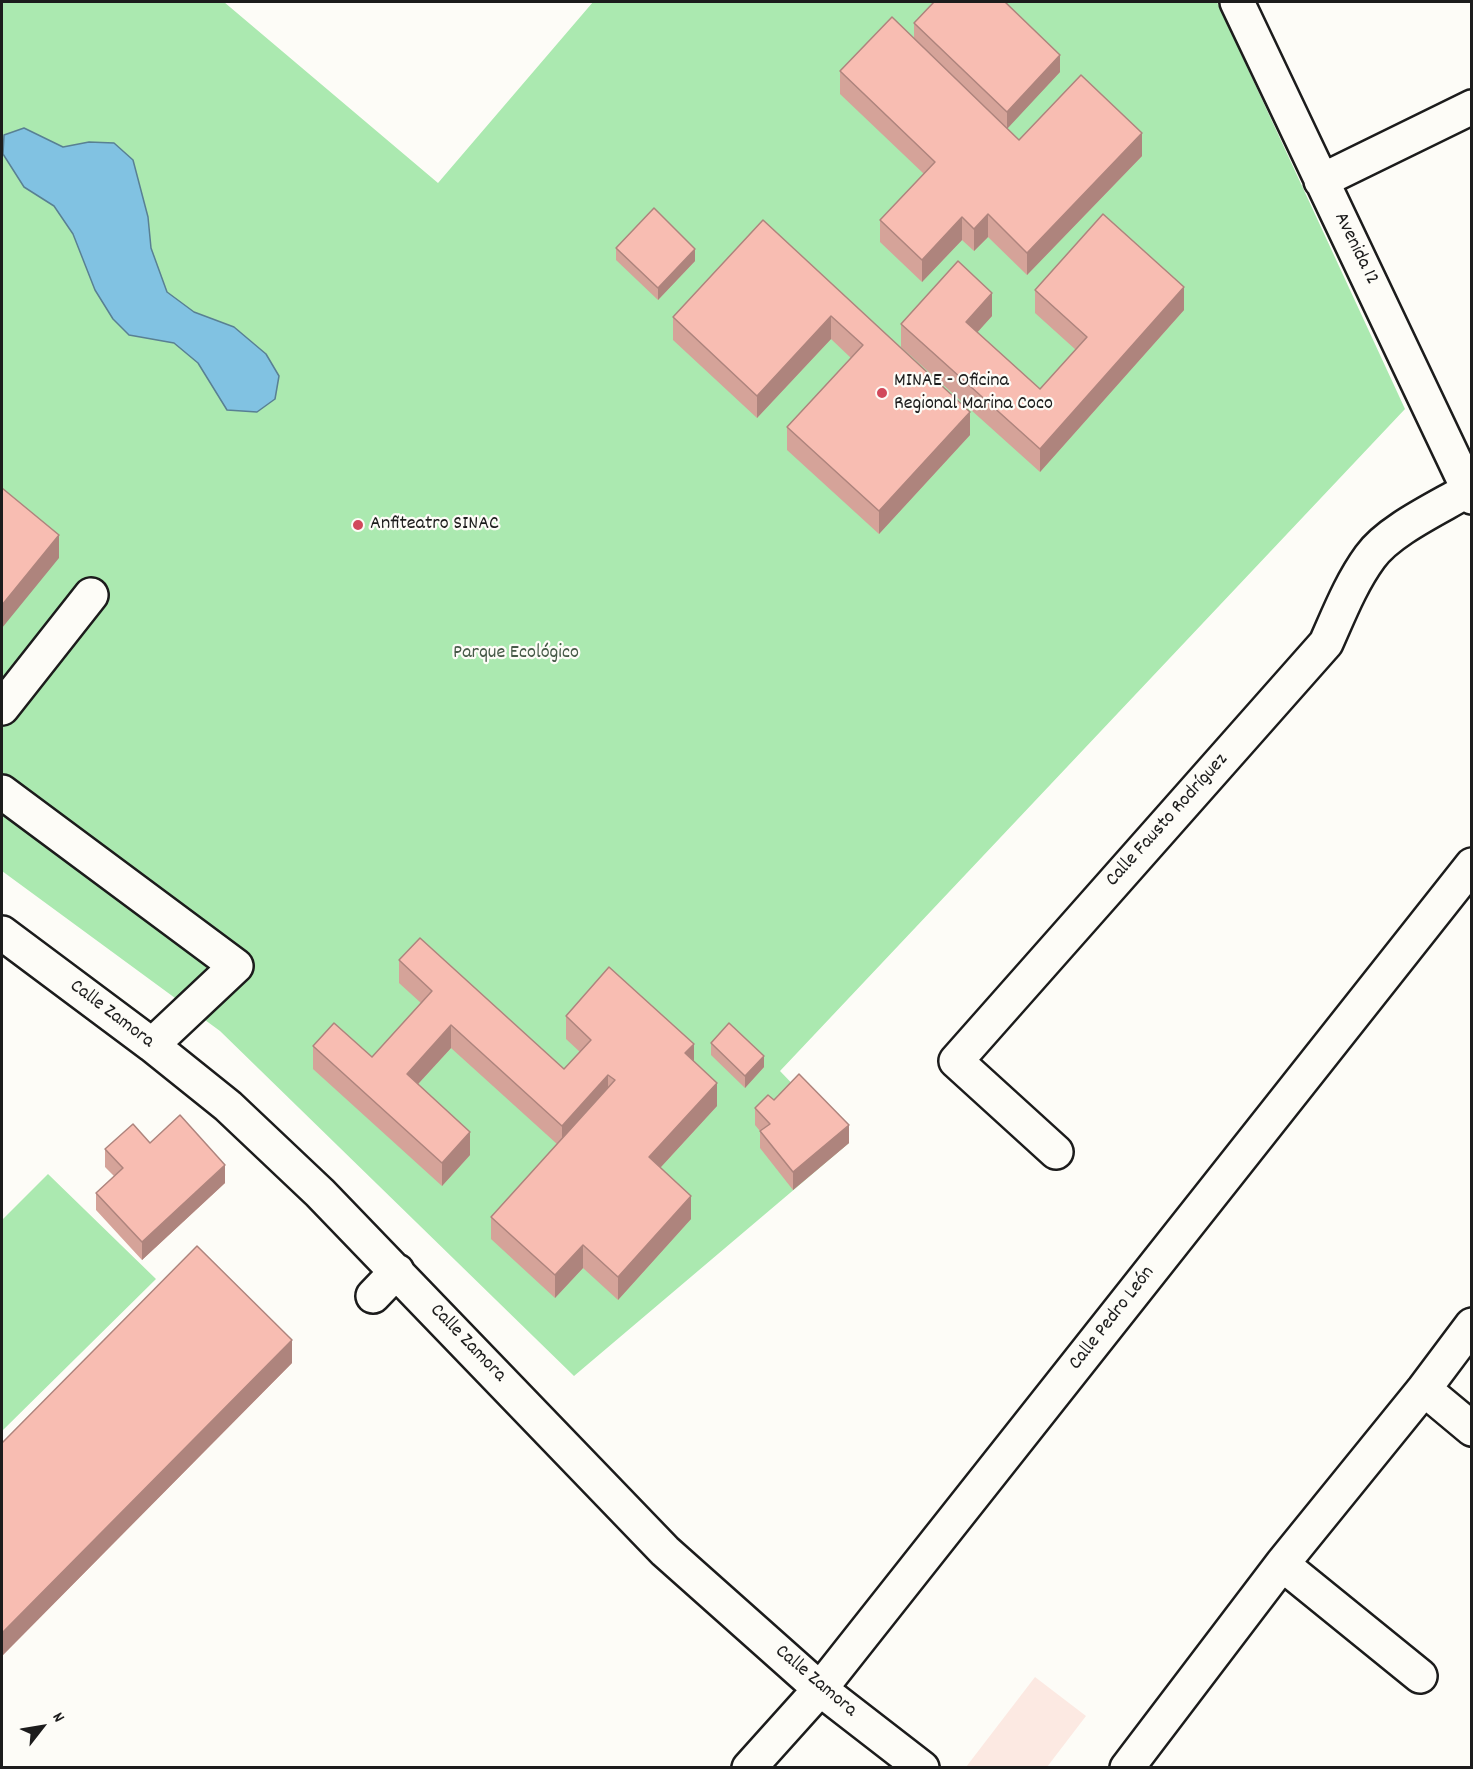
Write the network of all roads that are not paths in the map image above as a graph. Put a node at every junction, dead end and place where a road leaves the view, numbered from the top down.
1 (1237, 2) edge
2 (1472, 107) edge
3 (1321, 180) junction
4 (1470, 493) edge
5 (91, 595) dead end
6 (2, 708) edge
7 (2, 792) edge
8 (1472, 865) edge
9 (2, 933) edge
10 (152, 1045) junction
11 (1056, 1152) dead end
12 (397, 1271) junction
13 (373, 1296) dead end
14 (1472, 1325) edge
15 (1424, 1389) junction
16 (1472, 1429) edge
17 (1282, 1564) junction
18 (1420, 1676) dead end
19 (820, 1689) junction
20 (749, 1767) edge
21 (922, 1767) edge
22 (1127, 1767) edge

1 - 3 street, Avenida 12
2 - 3 street
3 - 4 street, Avenida 12
4 - 11 street, Calle Fausto Rodríguez
5 - 6 street
7 - 10 street
8 - 19 street, Calle Pedro León
9 - 10 street, Calle Zamora
10 - 12 street, Calle Zamora
12 - 13 street
12 - 19 street, Calle Zamora
14 - 15 street
15 - 16 street
15 - 17 street
17 - 18 street
17 - 22 street
19 - 20 street, Calle Pedro León
19 - 21 street, Calle Zamora

